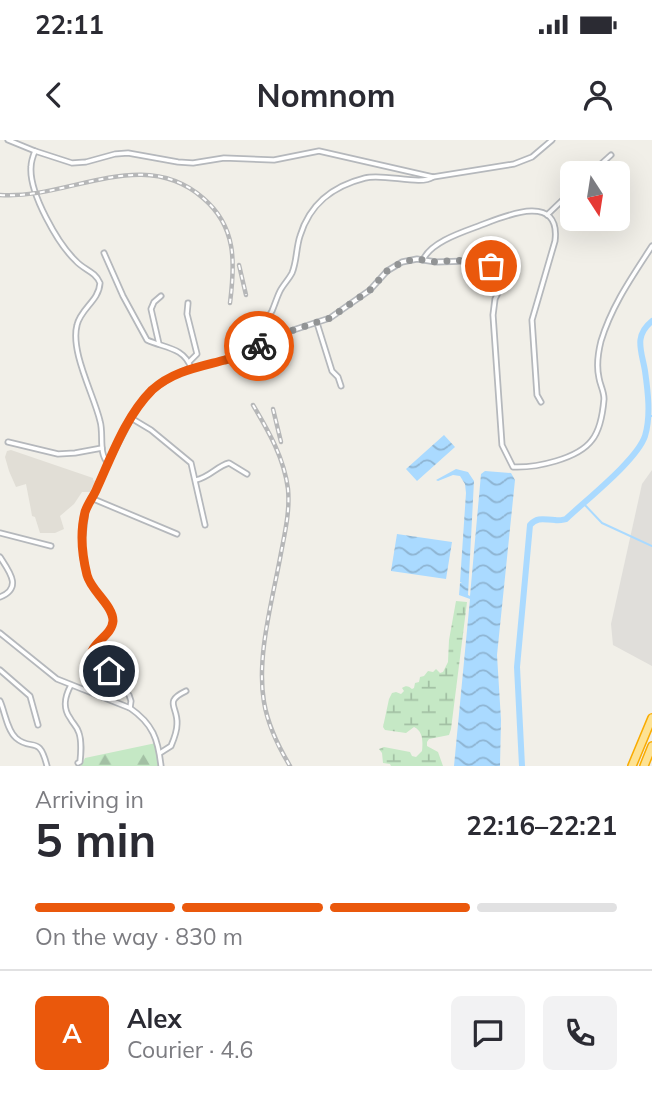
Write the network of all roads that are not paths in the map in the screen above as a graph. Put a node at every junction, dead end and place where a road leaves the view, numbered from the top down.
1 (8, 140) edge
2 (552, 140) edge
3 (35, 151) junction
4 (611, 155) dead end
5 (604, 161) edge
6 (433, 177) junction
7 (560, 203) edge
8 (547, 215) junction
9 (652, 246) edge
10 (104, 253) dead end
11 (423, 260) junction
12 (161, 296) dead end
13 (188, 303) dead end
14 (317, 323) junction
15 (159, 344) junction
16 (242, 356) junction
17 (189, 362) junction
18 (191, 368) junction
19 (341, 386) dead end
20 (541, 402) dead end
21 (131, 418) junction
22 (8, 442) dead end
23 (102, 449) junction
24 (108, 463) junction
25 (247, 474) dead end
26 (196, 480) junction
27 (92, 498) junction
28 (205, 525) dead end
29 (0, 533) edge
30 (177, 534) dead end
31 (51, 546) dead end
32 (0, 557) edge
33 (0, 597) edge
34 (0, 633) edge
35 (0, 670) edge
36 (71, 685) junction
37 (186, 691) dead end
38 (0, 701) edge
39 (130, 708) junction
40 (652, 718) edge
41 (38, 725) dead end
42 (652, 746) edge
43 (160, 753) junction
44 (78, 763) dead end
45 (47, 766) edge
46 (161, 766) edge
47 (632, 766) edge
48 (644, 766) edge

1 - 3 street
2 - 6 street
3 - 6 street
3 - 23 street
4 - 5 street
6 - 16 street
7 - 8 street
8 - 11 street
8 - 20 street
9 - 11 street
10 - 15 street
11 - 14 street
12 - 15 street
13 - 17 street
14 - 16 street
14 - 19 street
15 - 17 street
16 - 18 street
17 - 18 street
18 - 21 street
21 - 24 street
21 - 26 street
22 - 23 street
23 - 24 street
24 - 27 street
25 - 26 street
26 - 28 street
27 - 30 street
27 - 39 street
29 - 31 street
32 - 33 street
34 - 36 street
35 - 41 street
36 - 39 street
36 - 44 street
37 - 43 street
38 - 45 street
39 - 43 street
40 - 47 highway
42 - 48 highway
43 - 46 street

